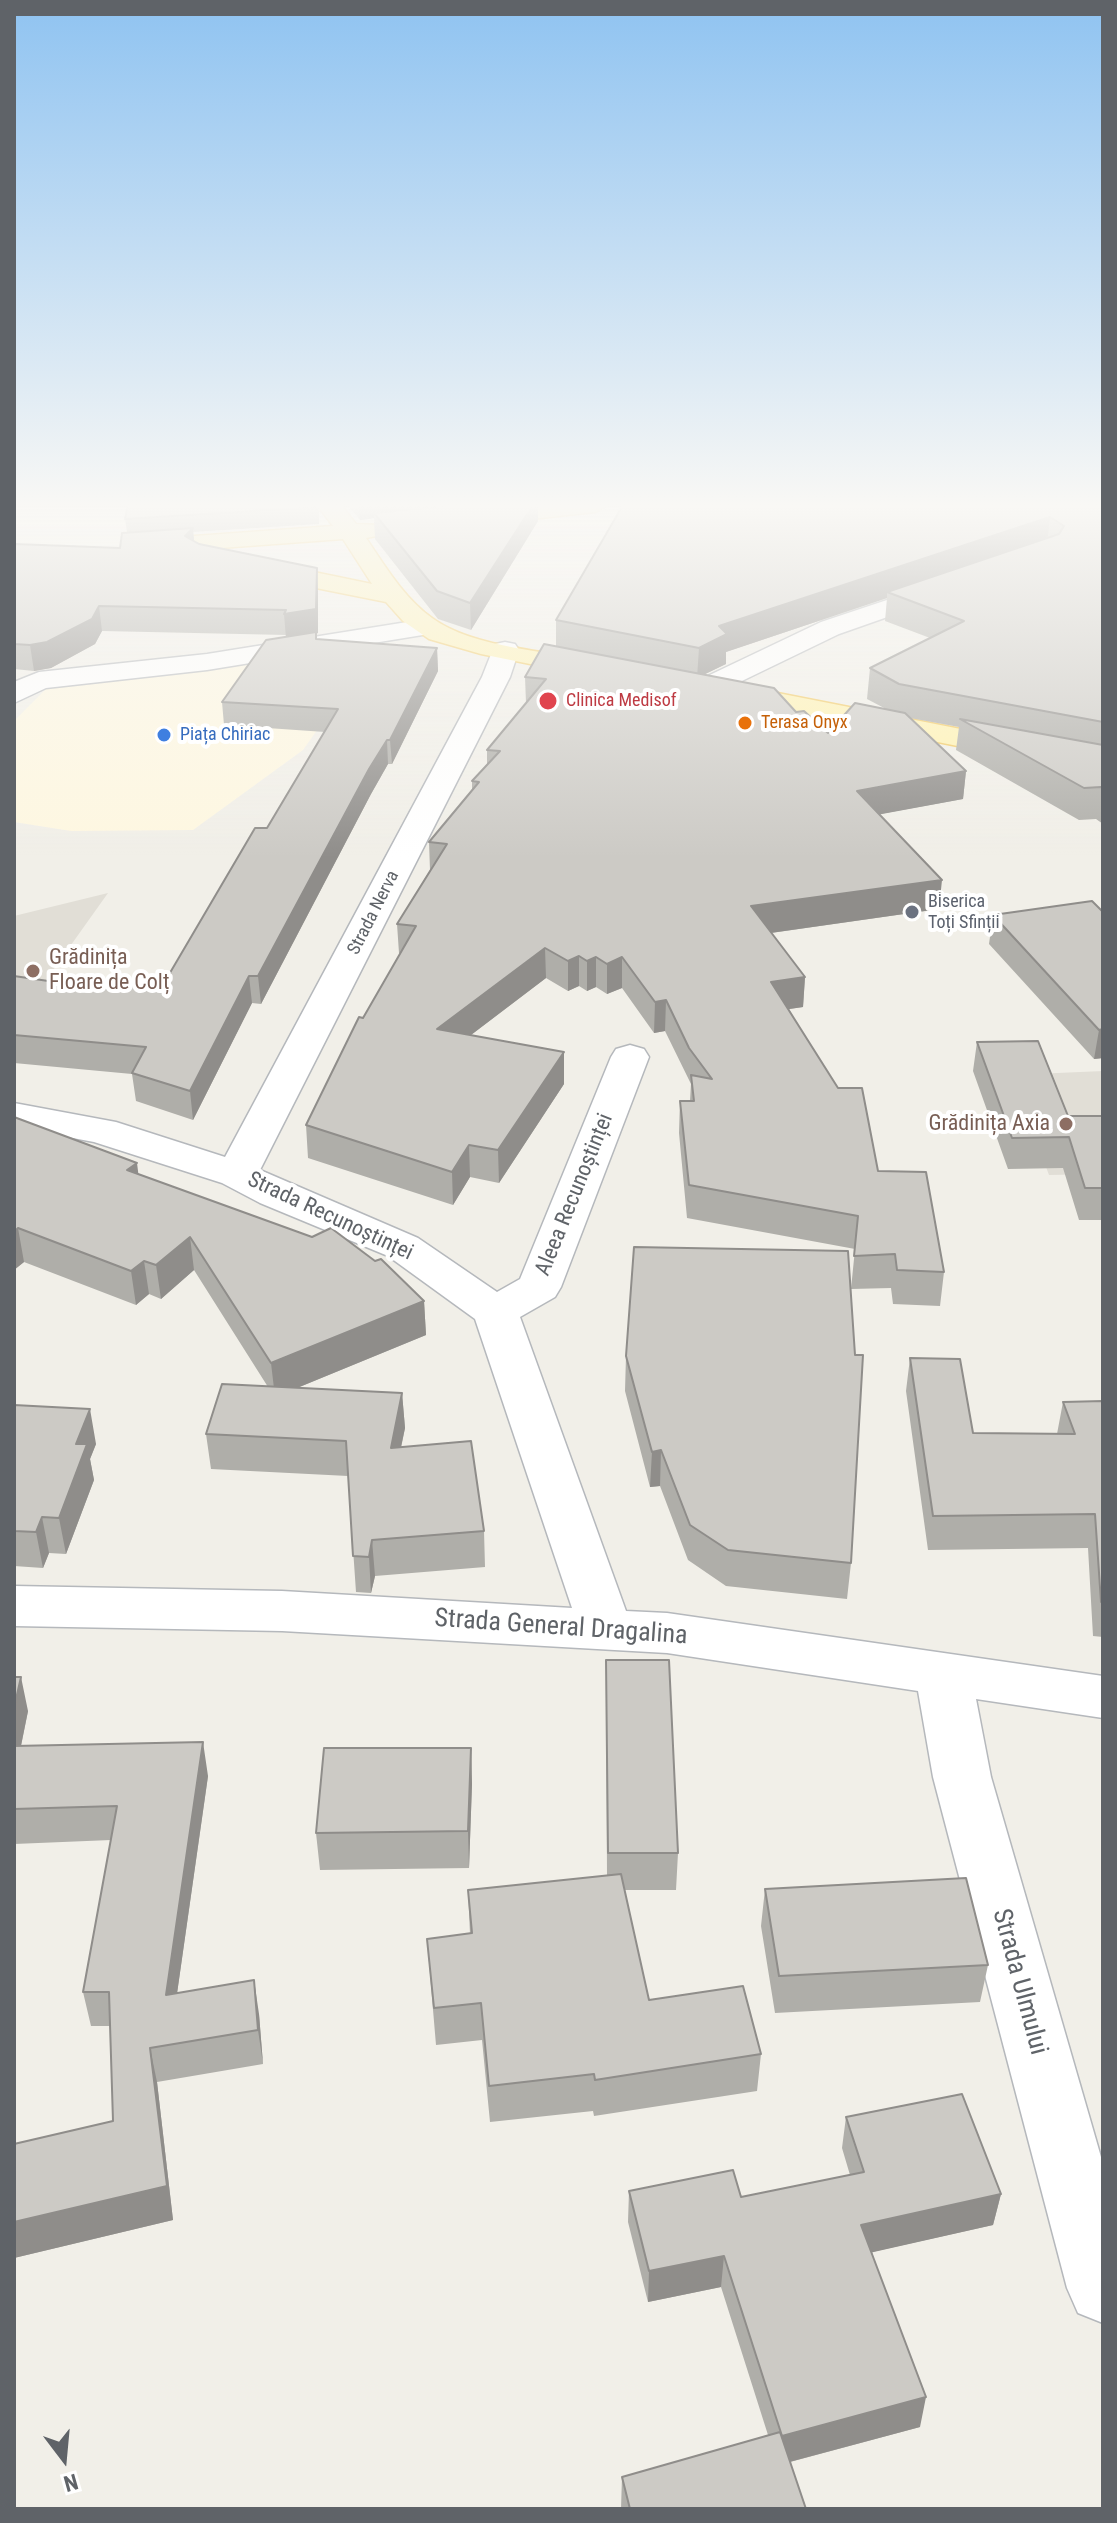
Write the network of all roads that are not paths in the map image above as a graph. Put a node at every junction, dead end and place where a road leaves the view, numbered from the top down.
1 (422, 623) edge
2 (845, 623) edge
3 (426, 627) junction
4 (505, 650) junction
5 (621, 673) edge
6 (27, 678) edge
7 (691, 685) joint
8 (14, 694) edge
9 (1103, 766) edge
10 (630, 1057) dead end
11 (14, 1115) edge
12 (237, 1174) junction
13 (495, 1312) junction
14 (14, 1606) edge
15 (599, 1629) junction
16 (943, 1674) junction
17 (1103, 1697) edge
18 (1103, 2288) edge

1 - 3 main road
2 - 7 street
3 - 4 main road
3 - 6 street
4 - 5 main road
4 - 12 street, Strada Nerva
6 - 8 street
7 - 9 main road
10 - 13 street, Aleea Recunoștinței
11 - 12 street, Strada Recunoștinței
12 - 13 street, Strada Recunoștinței
13 - 15 street
14 - 15 street, Strada General Dragalina
15 - 16 street, Strada General Dragalina
16 - 17 street, Strada General Dragalina
16 - 18 street, Strada Ulmului

